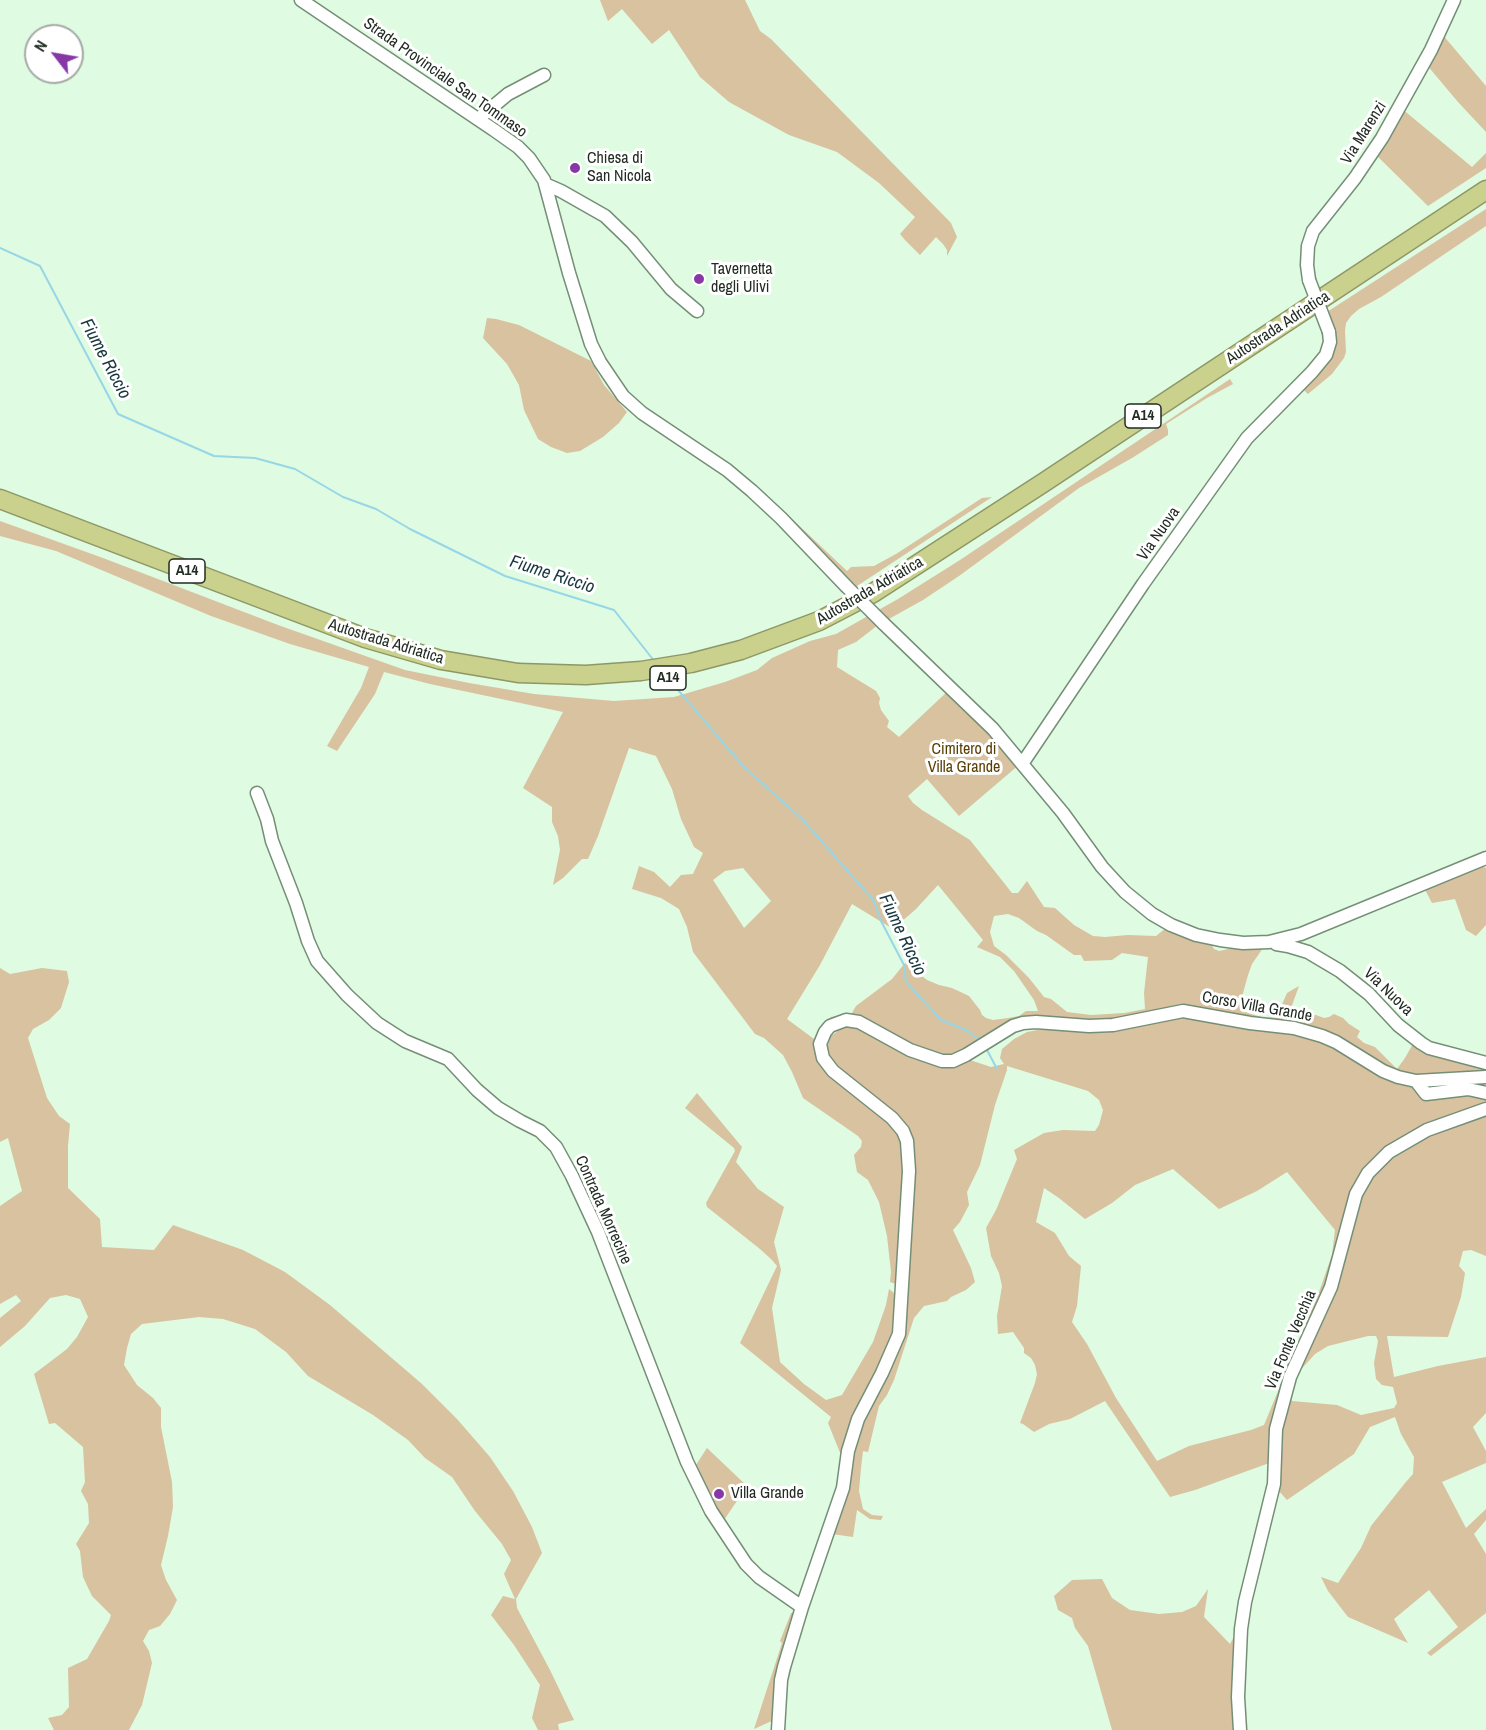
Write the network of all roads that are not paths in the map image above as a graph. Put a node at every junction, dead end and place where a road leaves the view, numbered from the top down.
1 (301, 0) edge
2 (1454, 0) edge
3 (544, 75) dead end
4 (478, 119) junction
5 (545, 184) junction
6 (1486, 190) edge
7 (1486, 203) edge
8 (697, 311) dead end
9 (1329, 332) joint
10 (0, 499) edge
11 (0, 511) edge
12 (883, 623) joint
13 (795, 636) junction
14 (373, 646) junction
15 (1022, 764) junction
16 (257, 793) dead end
17 (1486, 858) edge
18 (1269, 942) junction
19 (1486, 1064) edge
20 (1486, 1077) edge
21 (1416, 1081) junction
22 (1486, 1093) edge
23 (1486, 1109) edge
24 (802, 1607) junction
25 (778, 1730) edge
26 (1240, 1730) edge

1 - 4 street, Strada Provinciale San Tommaso
2 - 9 street, Via Marenzi, bridge
3 - 4 street
4 - 5 street, Strada Provinciale San Tommaso
5 - 8 street
5 - 12 street, Strada Provinciale San Tommaso, bridge
6 - 13 highway, Autostrada Adriatica / A14
7 - 13 highway, Autostrada Adriatica / A14
9 - 15 street, Via Nuova
10 - 14 highway, Autostrada Adriatica / A14
11 - 14 highway, Autostrada Adriatica / A14
12 - 15 street, Via Nuova
13 - 14 highway, Autostrada Adriatica / A14
15 - 18 street, Via Nuova
16 - 24 street, Contrada Morrecine
17 - 18 street, Via Nuova
18 - 19 street, Via Nuova
20 - 21 street, Corso Villa Grande
21 - 22 street
21 - 24 street, Corso Villa Grande
23 - 26 street, Via Fonte Vecchia
24 - 25 street

